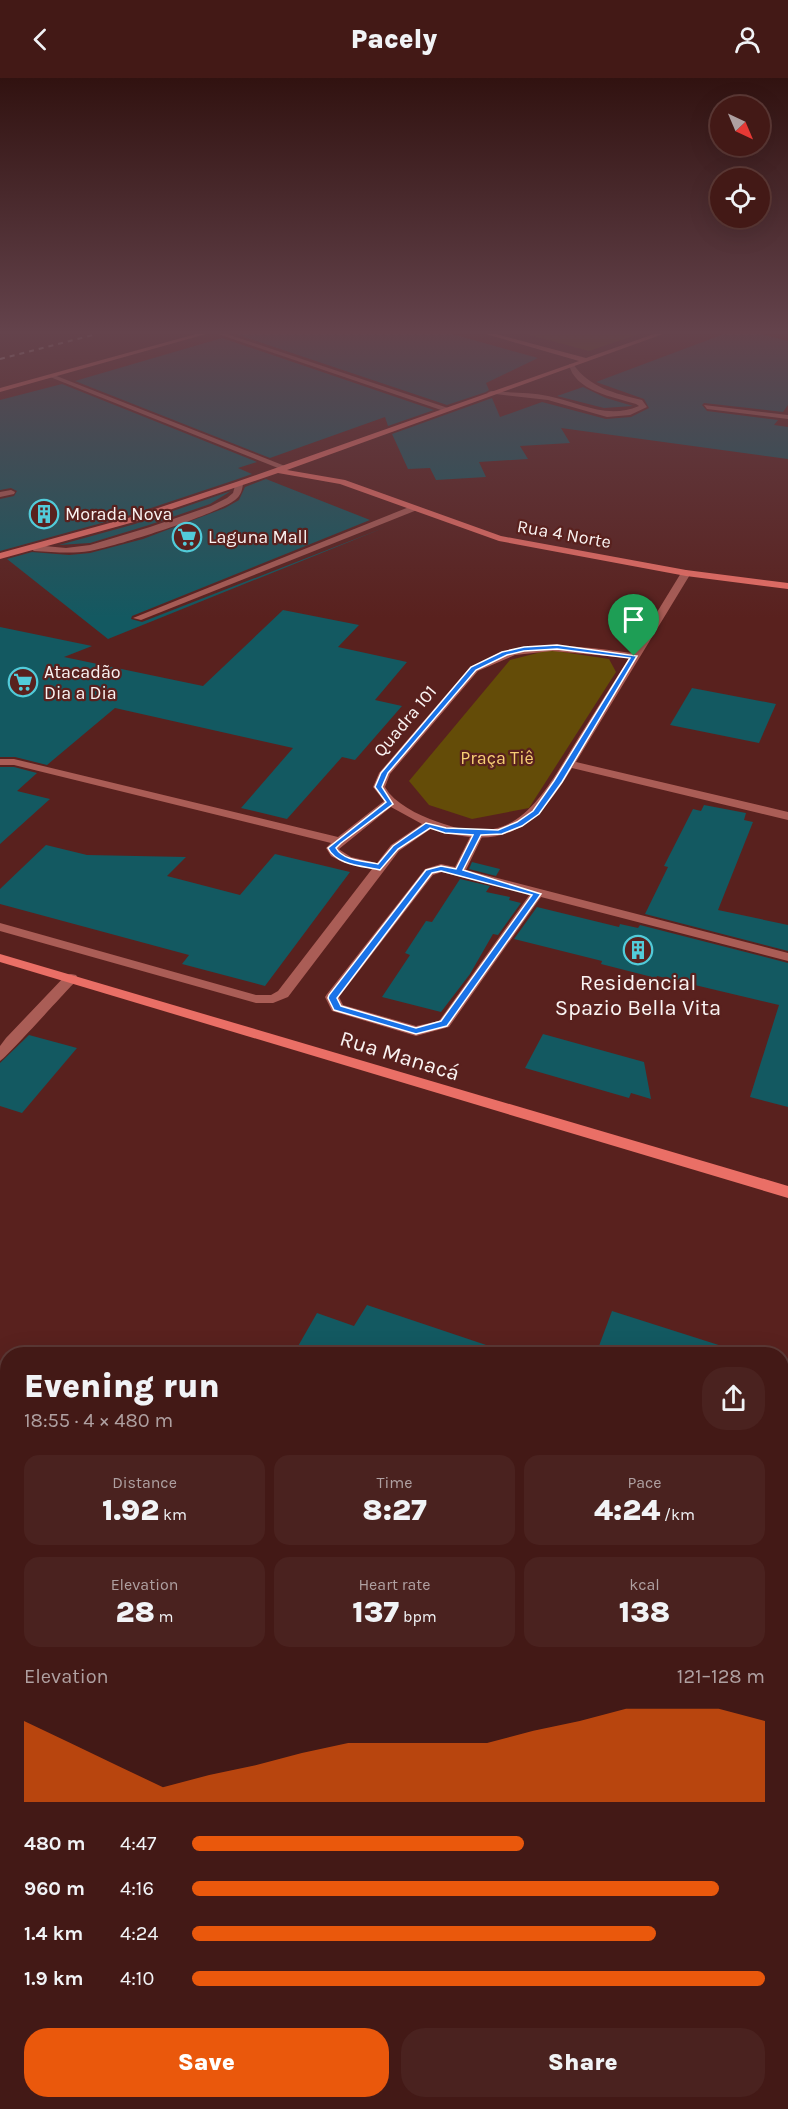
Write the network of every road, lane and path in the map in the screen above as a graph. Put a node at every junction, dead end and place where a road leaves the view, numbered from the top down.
1 (183, 429) edge
2 (393, 429) edge
3 (314, 458) junction
4 (282, 469) junction
5 (342, 482) junction
6 (239, 484) junction
7 (11, 492) dead end
8 (0, 495) edge
9 (414, 508) junction
10 (33, 548) junction
11 (0, 556) edge
12 (686, 573) junction
13 (788, 586) edge
14 (138, 618) dead end
15 (634, 656) junction
16 (0, 762) edge
17 (568, 764) junction
18 (390, 802) junction
19 (788, 816) edge
20 (429, 825) junction
21 (478, 833) junction
22 (339, 841) junction
23 (380, 867) junction
24 (459, 872) junction
25 (537, 894) junction
26 (0, 927) edge
27 (788, 957) edge
28 (0, 958) edge
29 (71, 978) junction
30 (0, 1056) edge
31 (788, 1192) edge

1 - 4 street, Rua 4 Norte
2 - 3 street
3 - 4 street
3 - 5 street, Rua 4 Norte
4 - 5 street, Rua 4 Norte
4 - 6 street
5 - 9 street, Rua 4 Norte
6 - 10 street
6 - 10 street
7 - 8 street
9 - 12 street, Rua 4 Norte
9 - 14 street
10 - 11 street
12 - 13 street, Rua 4 Norte
12 - 15 street
15 - 17 street
15 - 18 street, Quadra 101
16 - 22 street
17 - 19 street
17 - 21 street
18 - 20 street
18 - 22 street
20 - 21 street
20 - 23 street
21 - 24 street
22 - 23 street
23 - 26 street
24 - 25 street
24 - 25 street
25 - 27 street
28 - 29 street, Rua Manacá
29 - 30 street
29 - 31 street, Rua Manacá

